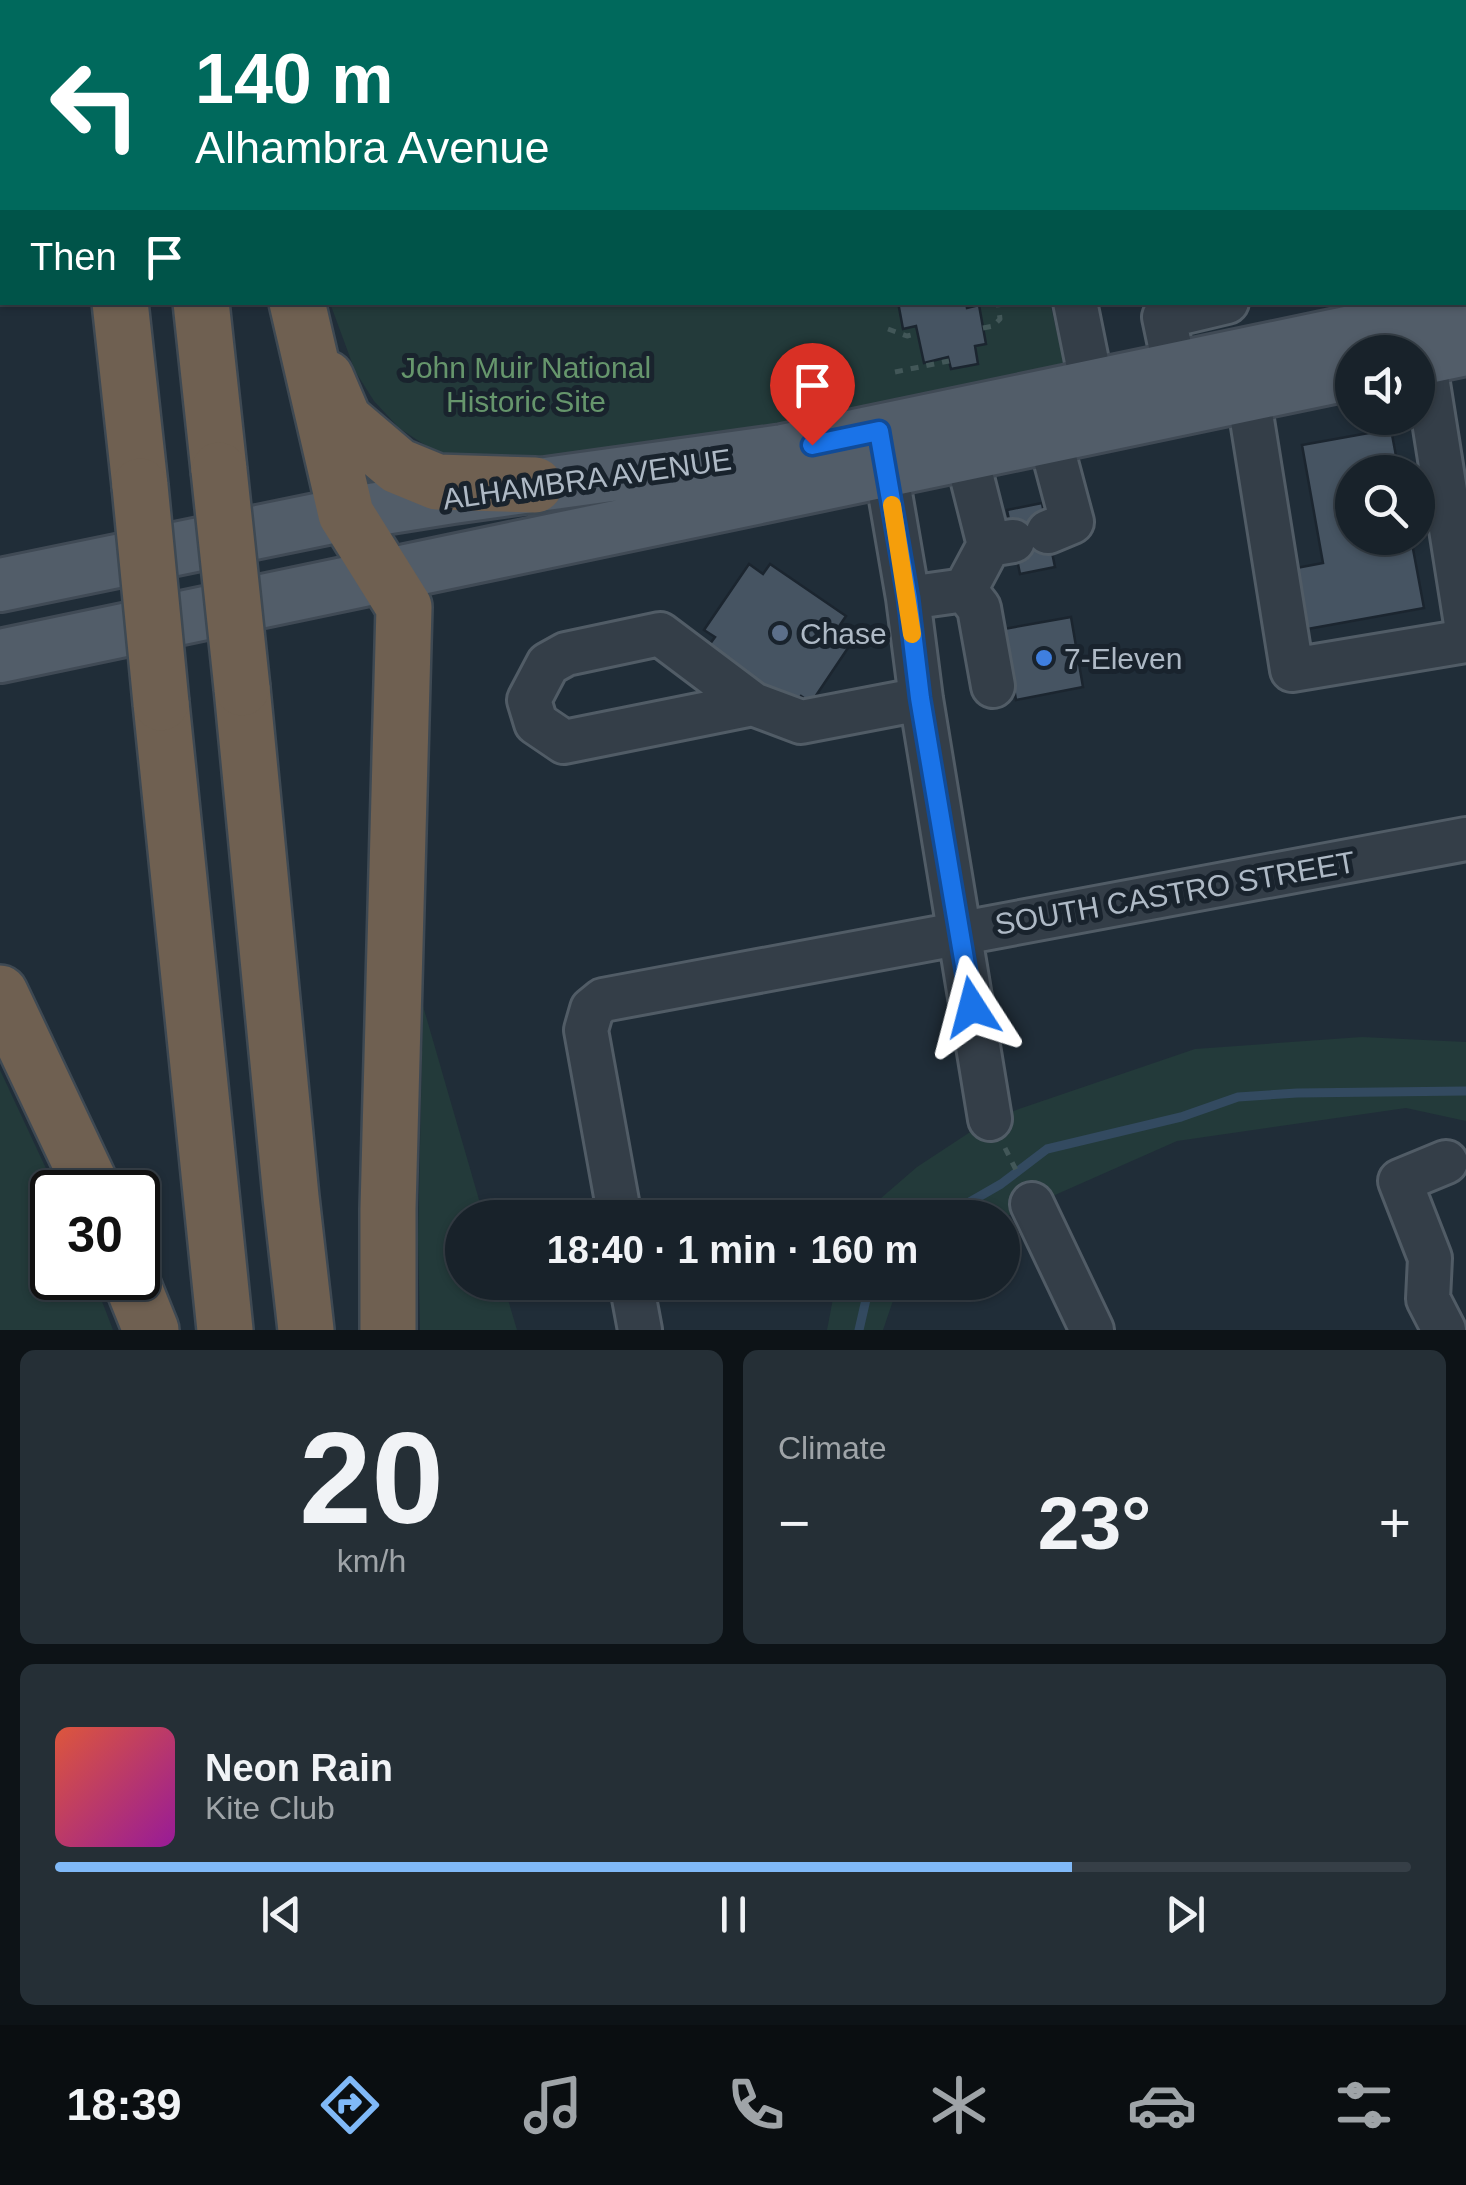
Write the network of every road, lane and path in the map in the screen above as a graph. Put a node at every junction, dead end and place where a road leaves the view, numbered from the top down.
1 (120, 305) edge
2 (201, 305) edge
3 (998, 305) edge
4 (1075, 305) edge
5 (1215, 305) edge
6 (298, 309) edge
7 (983, 328) dead end
8 (888, 329) dead end
9 (1437, 332) edge
10 (915, 334) dead end
11 (1356, 335) edge
12 (1335, 339) edge
13 (1335, 346) edge
14 (949, 362) dead end
15 (1176, 369) junction
16 (896, 372) dead end
17 (1092, 386) junction
18 (1248, 394) junction
19 (1049, 436) junction
20 (883, 451) junction
21 (966, 454) junction
22 (535, 485) junction
23 (346, 514) junction
24 (1017, 539) junction
25 (384, 577) junction
26 (0, 586) edge
27 (965, 590) junction
28 (908, 598) junction
29 (1466, 624) edge
30 (0, 656) edge
31 (993, 686) dead end
32 (920, 698) junction
33 (753, 704) dead end
34 (1466, 839) edge
35 (961, 932) junction
36 (0, 993) edge
37 (990, 1119) joint
38 (1446, 1162) dead end
39 (84, 1170) edge
40 (617, 1200) edge
41 (1032, 1204) joint
42 (138, 1300) edge
43 (635, 1300) edge
44 (150, 1330) edge
45 (226, 1330) edge
46 (306, 1330) edge
47 (388, 1330) edge
48 (640, 1330) edge
49 (1092, 1330) edge
50 (1444, 1330) edge

1 - 45 highway, bridge
2 - 46 highway, bridge
3 - 7 path
4 - 17 street
5 - 15 street
6 - 22 highway
6 - 23 highway
8 - 10 path
9 - 11 main road, ALHAMBRA AVENUE
9 - 29 street
12 - 15 main road, ALHAMBRA AVENUE
13 - 18 main road, ALHAMBRA AVENUE
14 - 16 path
15 - 17 main road, ALHAMBRA AVENUE
17 - 20 main road, ALHAMBRA AVENUE
18 - 19 main road, ALHAMBRA AVENUE
18 - 29 street
19 - 21 main road, ALHAMBRA AVENUE
19 - 24 street
20 - 21 main road, ALHAMBRA AVENUE
20 - 22 main road, ALHAMBRA AVENUE
20 - 25 main road, ALHAMBRA AVENUE
20 - 28 street
21 - 24 street
22 - 23 main road, ALHAMBRA AVENUE
23 - 25 highway
23 - 26 main road, ALHAMBRA AVENUE
24 - 27 street
25 - 30 main road, ALHAMBRA AVENUE
25 - 47 highway
27 - 28 street
27 - 31 street
28 - 32 street
32 - 33 street
32 - 35 street
34 - 35 street, SOUTH CASTRO STREET
35 - 37 street
35 - 40 street, SOUTH CASTRO STREET
36 - 39 highway
37 - 41 path
38 - 50 street
41 - 49 street
42 - 44 highway
43 - 48 street

